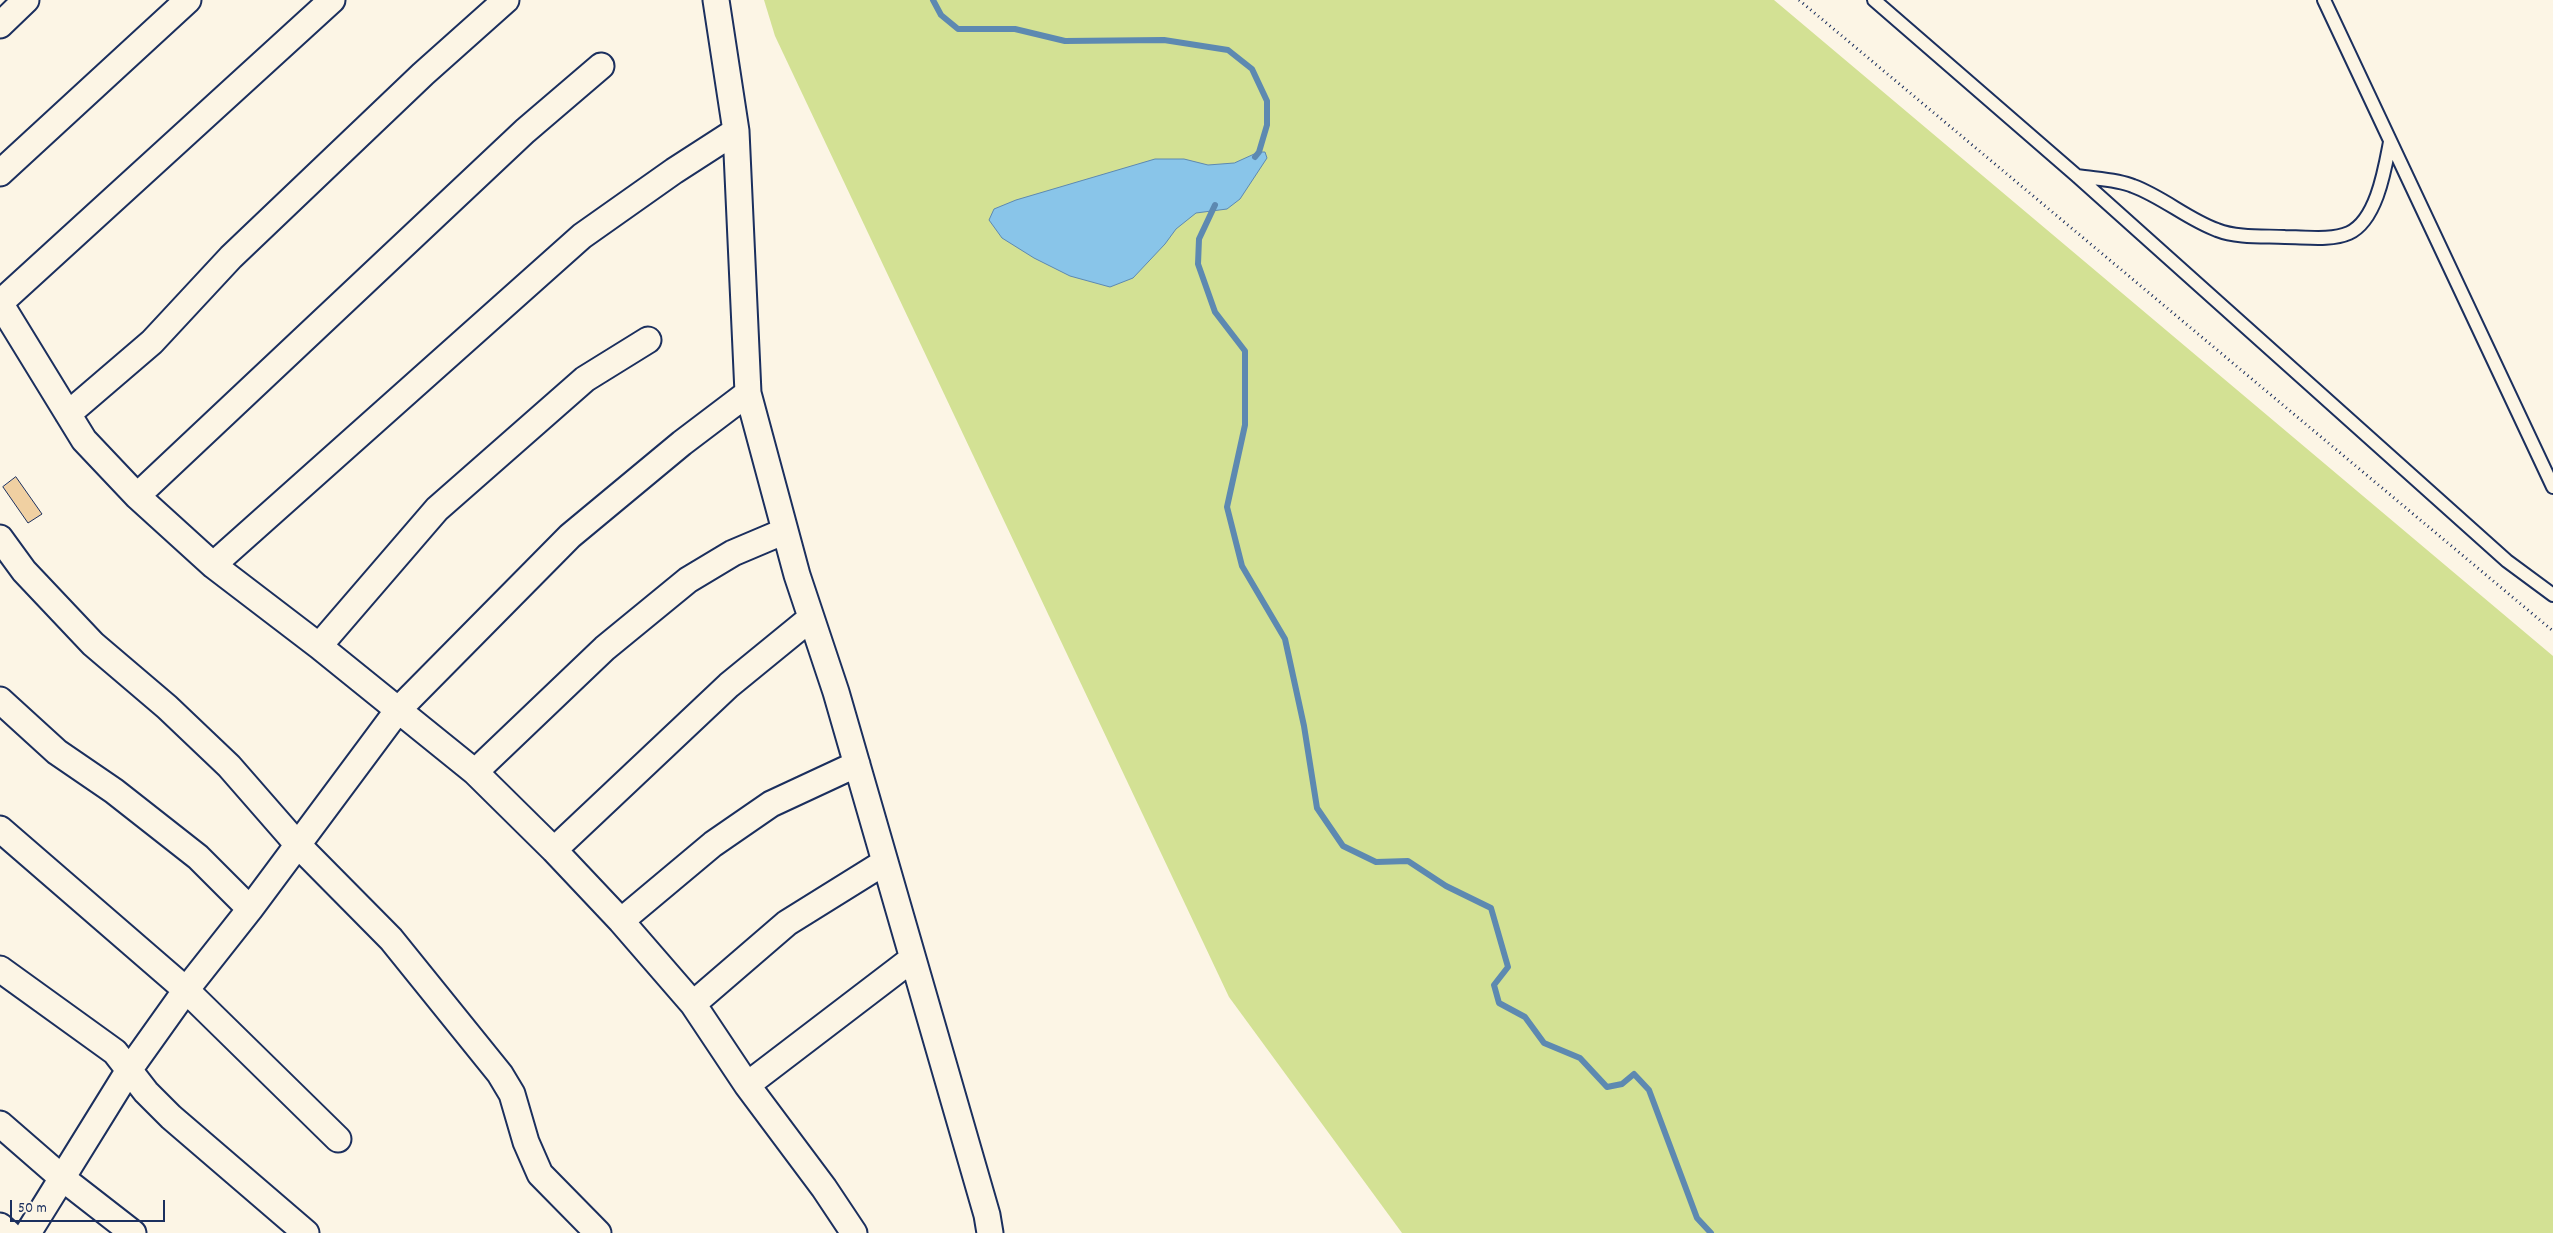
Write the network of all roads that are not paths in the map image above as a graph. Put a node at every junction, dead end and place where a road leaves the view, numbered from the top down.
1 (26, 0) edge
2 (188, 0) edge
3 (332, 0) edge
4 (506, 0) edge
5 (716, 0) edge
6 (1874, 0) edge
7 (2324, 0) edge
8 (0, 25) edge
9 (601, 66) dead end
10 (736, 131) junction
11 (2390, 142) junction
12 (0, 174) edge
13 (2077, 176) junction
14 (0, 303) edge
15 (648, 340) dead end
16 (748, 393) junction
17 (68, 414) junction
18 (2553, 487) edge
19 (137, 496) junction
20 (785, 531) junction
21 (0, 538) edge
22 (212, 565) junction
23 (2553, 595) edge
24 (811, 618) junction
25 (319, 646) junction
26 (0, 700) edge
27 (398, 710) junction
28 (857, 764) junction
29 (475, 772) junction
30 (0, 829) edge
31 (298, 844) junction
32 (554, 850) junction
33 (885, 862) junction
34 (250, 909) junction
35 (621, 921) junction
36 (912, 959) junction
37 (0, 969) edge
38 (186, 990) junction
39 (694, 1004) junction
40 (129, 1070) junction
41 (747, 1085) junction
42 (0, 1124) edge
43 (338, 1139) dead end
44 (61, 1177) junction
45 (0, 1226) edge
46 (8, 1233) edge
47 (28, 1233) edge
48 (133, 1233) edge
49 (306, 1233) edge
50 (598, 1233) edge
51 (854, 1233) edge
52 (990, 1233) edge

1 - 8 street
2 - 12 street
3 - 14 street
4 - 17 street
5 - 10 street
6 - 13 lane
7 - 11 lane
9 - 19 street
10 - 16 street
10 - 22 street
11 - 13 lane
11 - 18 lane
13 - 23 lane
14 - 17 street
15 - 25 street
16 - 20 street
16 - 27 street
17 - 19 street
19 - 22 street
20 - 24 street
20 - 29 street
21 - 31 street
22 - 25 street
24 - 28 street
24 - 32 street
25 - 27 street
26 - 34 street
27 - 29 street
27 - 31 street
28 - 33 street
28 - 35 street
29 - 32 street
30 - 38 street
31 - 34 street
31 - 50 street
32 - 35 street
33 - 36 street
33 - 39 street
34 - 38 street
35 - 39 street
36 - 41 street
36 - 52 street
37 - 40 street
38 - 40 street
38 - 43 street
39 - 41 street
40 - 44 street
40 - 49 street
41 - 51 street
42 - 44 street
44 - 47 street
44 - 48 street
45 - 46 street

